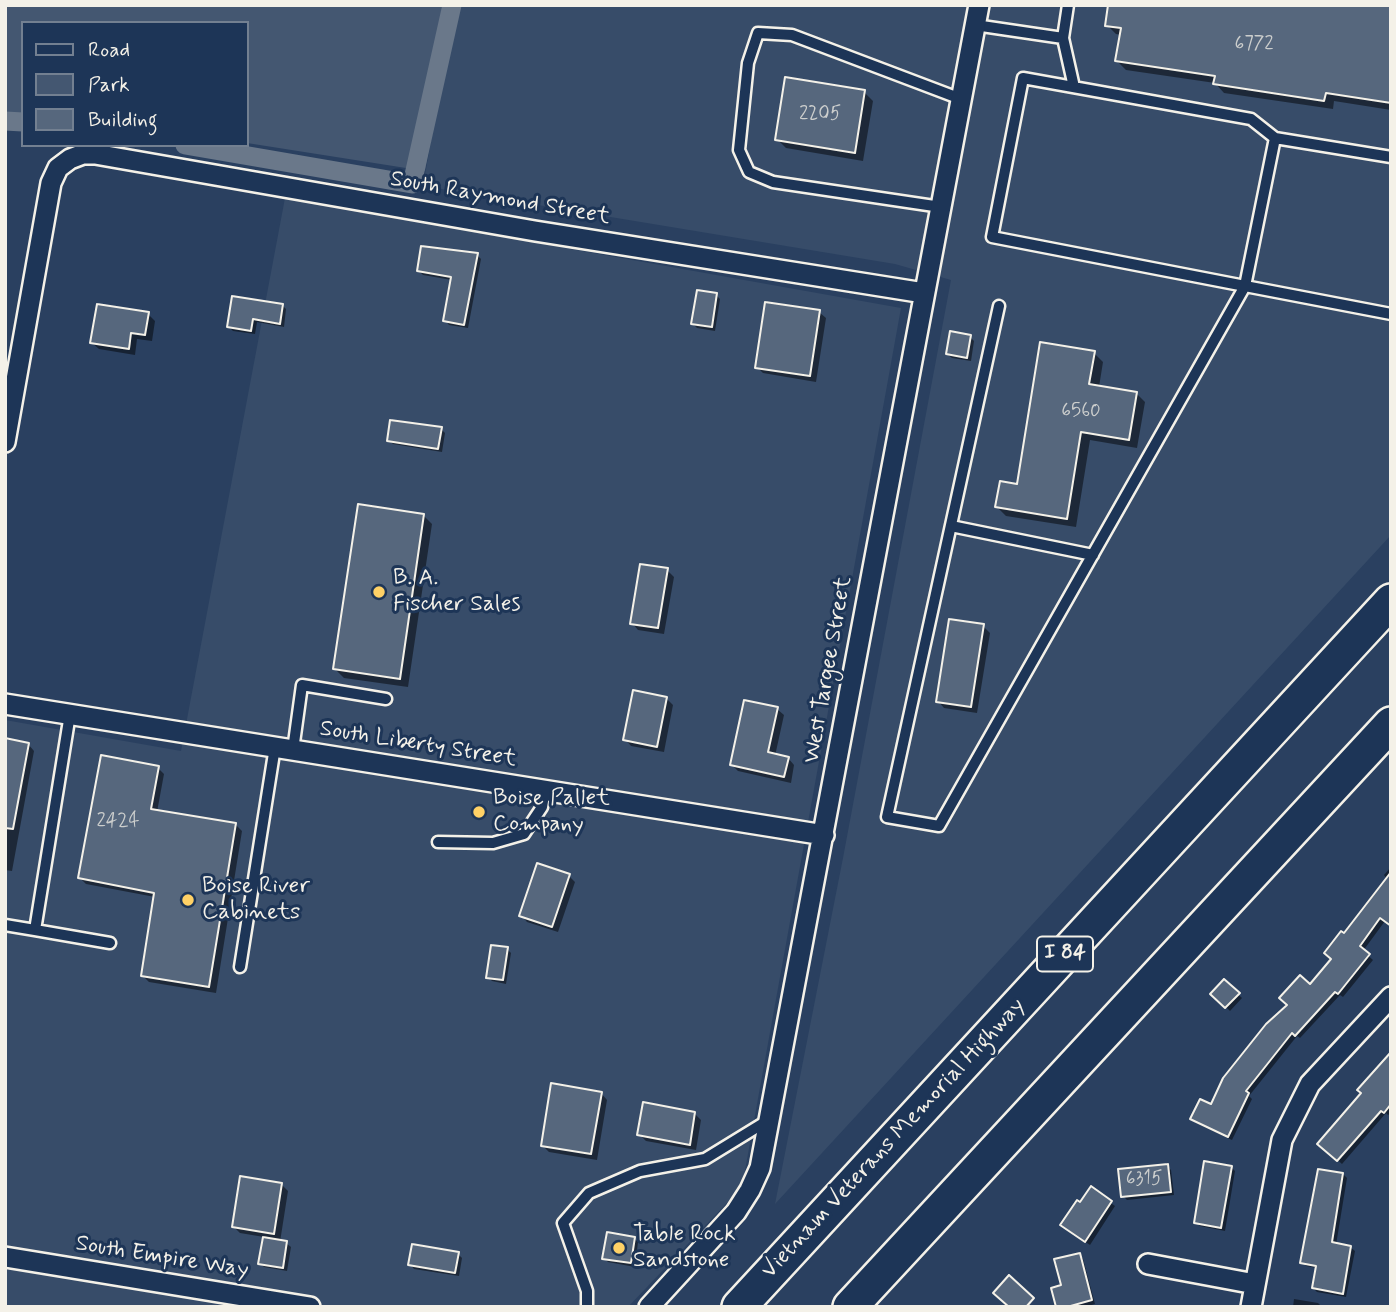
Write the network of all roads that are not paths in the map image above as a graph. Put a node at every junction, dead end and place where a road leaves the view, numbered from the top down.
1 (1068, 5) edge
2 (977, 15) edge
3 (1063, 38) junction
4 (1074, 88) junction
5 (961, 99) junction
6 (1275, 138) junction
7 (1391, 157) edge
8 (940, 207) junction
9 (1245, 286) junction
10 (924, 293) junction
11 (999, 306) dead end
12 (1391, 314) edge
13 (5, 442) edge
14 (951, 526) junction
15 (1093, 555) junction
16 (1391, 601) edge
17 (386, 699) dead end
18 (5, 704) edge
19 (70, 714) junction
20 (1391, 724) edge
21 (284, 749) junction
22 (545, 790) junction
23 (824, 835) junction
24 (438, 842) dead end
25 (5, 925) edge
26 (35, 930) junction
27 (110, 943) dead end
28 (240, 967) dead end
29 (1391, 996) edge
30 (771, 1119) junction
31 (5, 1257) edge
32 (1148, 1264) dead end
33 (1255, 1284) junction
34 (310, 1307) edge
35 (587, 1307) edge
36 (649, 1307) edge
37 (739, 1307) edge
38 (850, 1307) edge
39 (1251, 1307) edge

1 - 3 lane
2 - 3 lane
2 - 5 street, West Targee Street
3 - 4 lane
4 - 6 lane
4 - 9 lane
5 - 8 street, West Targee Street
5 - 8 lane
6 - 7 lane
6 - 9 lane
8 - 10 street, West Targee Street
9 - 12 lane
9 - 15 lane
10 - 13 street, South Raymond Street
10 - 23 street, West Targee Street
11 - 14 lane
14 - 15 lane
14 - 15 lane
16 - 37 highway, Vietnam Veterans Memorial Highway / I 84
17 - 21 lane
18 - 19 street, South Liberty Street
19 - 21 street, South Liberty Street
19 - 26 lane
20 - 38 highway
21 - 22 street, South Liberty Street
21 - 28 lane
22 - 23 street, South Liberty Street
22 - 24 lane
23 - 30 street, West Targee Street
25 - 26 lane
26 - 27 lane
29 - 33 street
30 - 35 lane
30 - 36 street, West Targee Street
31 - 34 street, South Empire Way
32 - 33 street
33 - 39 street

